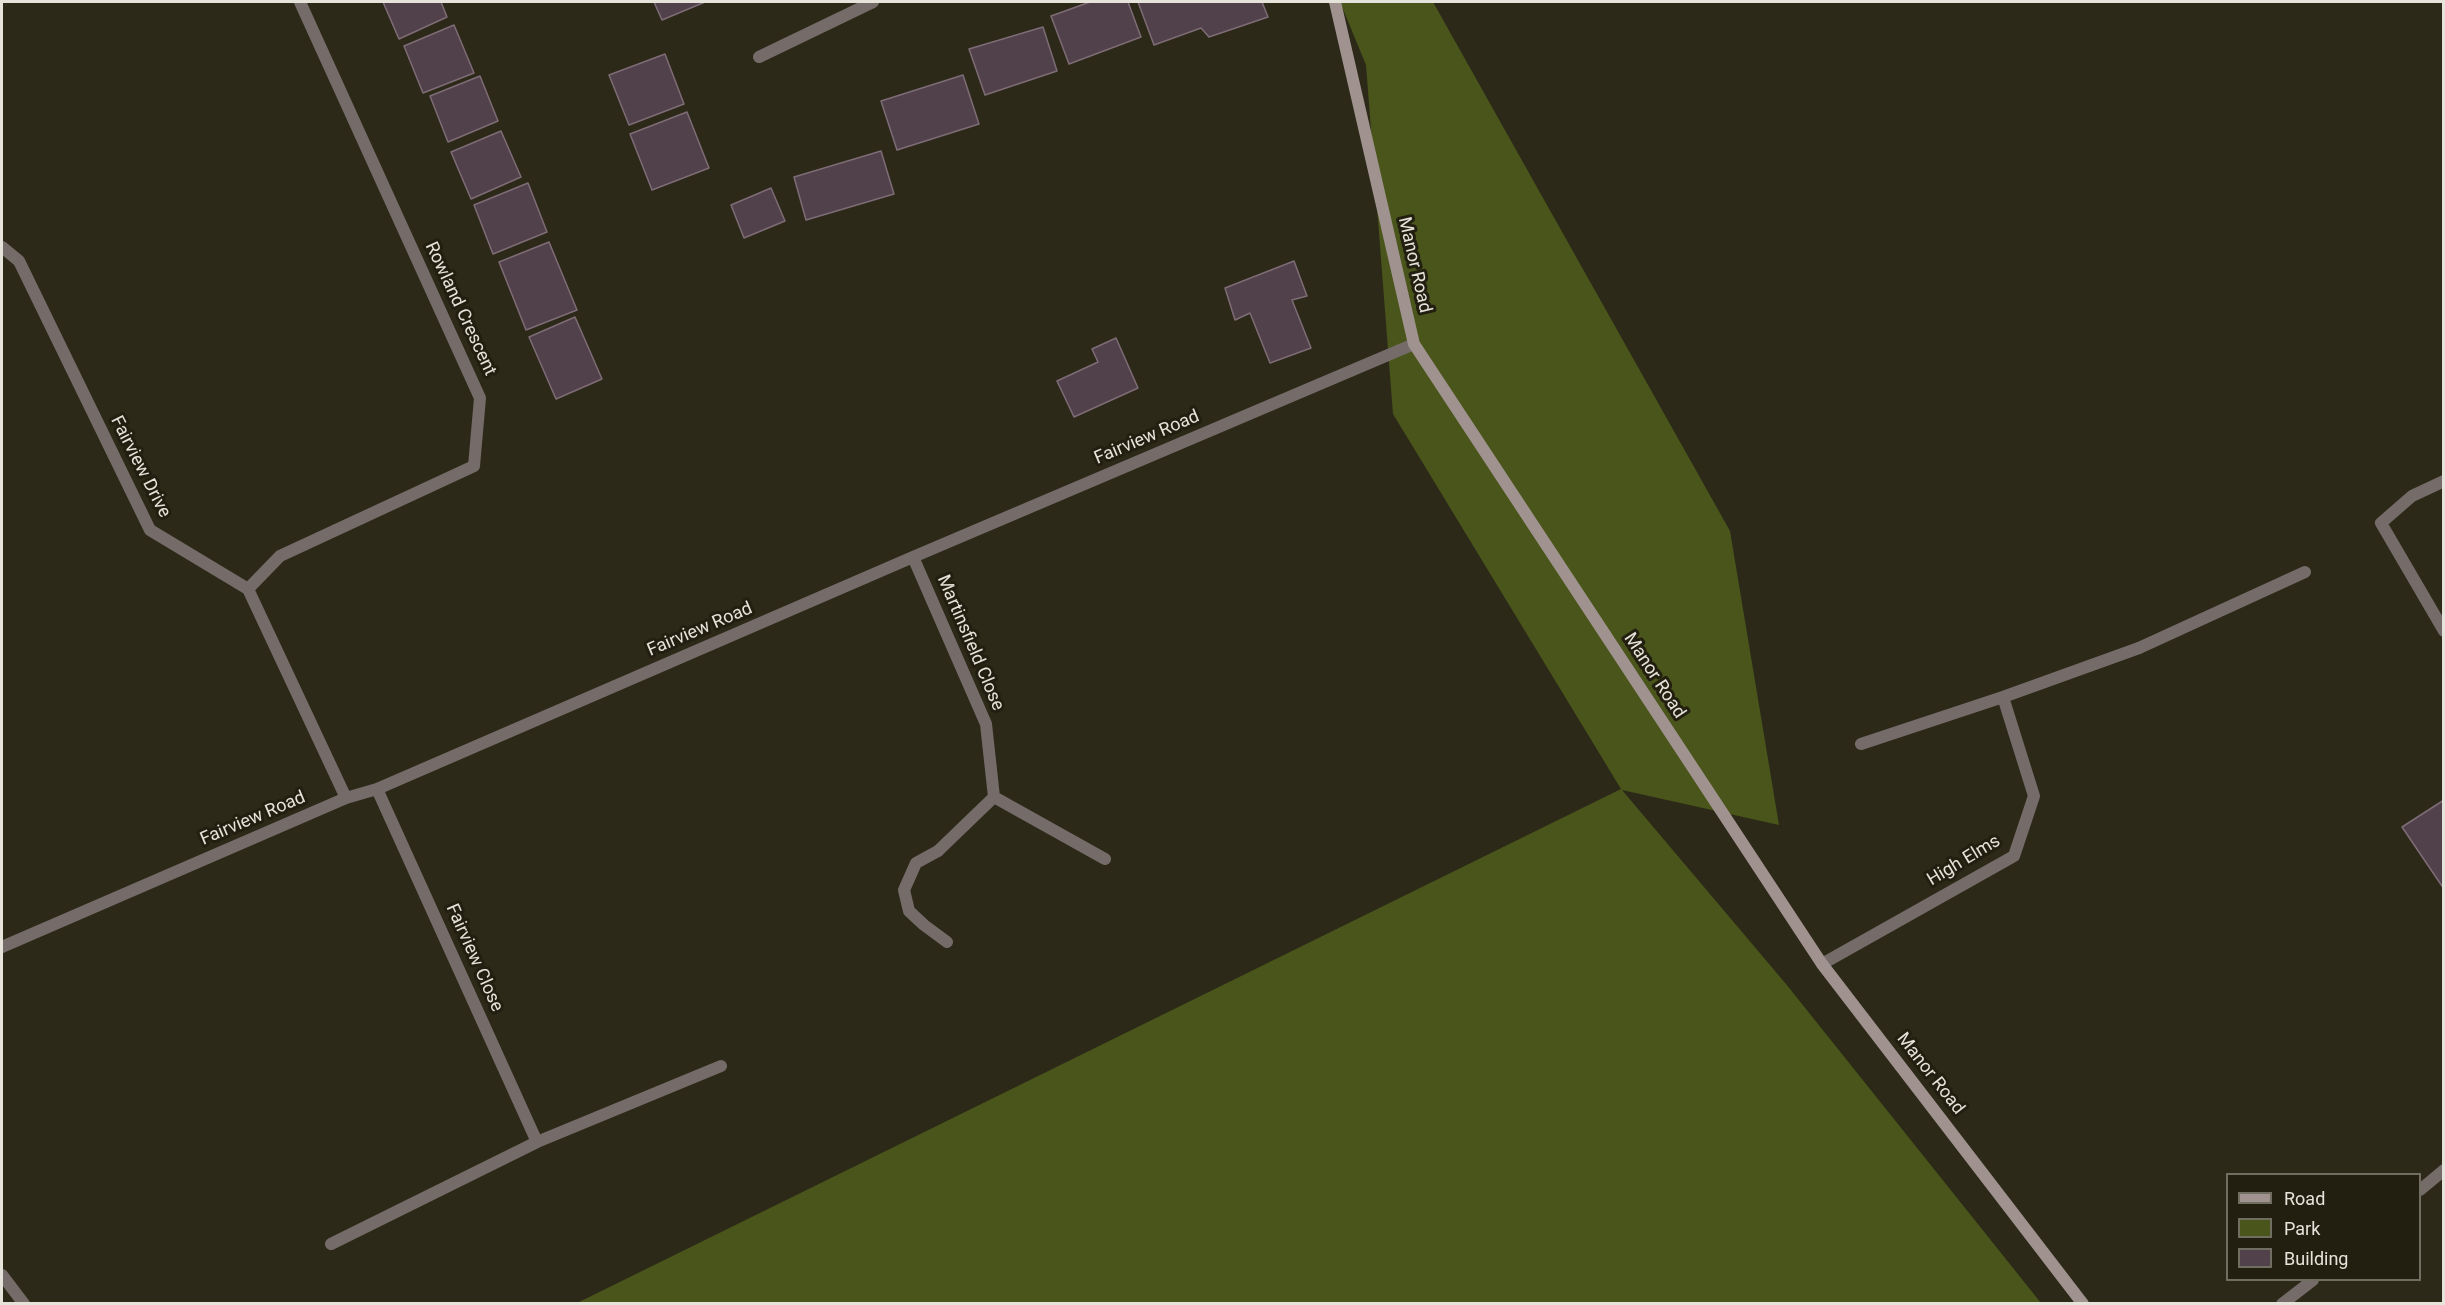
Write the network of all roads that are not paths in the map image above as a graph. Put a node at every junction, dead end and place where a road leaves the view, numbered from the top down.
1 (300, 2) edge
2 (873, 2) edge
3 (1335, 2) edge
4 (759, 57) dead end
5 (2, 247) edge
6 (1414, 344) junction
7 (2444, 481) edge
8 (913, 557) junction
9 (2305, 572) dead end
10 (248, 589) junction
11 (2444, 631) edge
12 (2003, 698) junction
13 (1861, 744) dead end
14 (377, 789) junction
15 (994, 797) junction
16 (346, 798) junction
17 (1105, 859) dead end
18 (947, 942) dead end
19 (2, 947) edge
20 (1822, 964) junction
21 (721, 1066) dead end
22 (537, 1142) junction
23 (2444, 1170) edge
24 (2421, 1189) edge
25 (331, 1244) dead end
26 (2, 1275) edge
27 (2312, 1281) edge
28 (2294, 1298) edge
29 (24, 1304) edge
30 (2083, 1304) edge
31 (2282, 1304) edge

1 - 10 street, Rowland Crescent
2 - 4 street
3 - 6 main road, Manor Road
5 - 10 street, Fairview Drive
6 - 8 street, Fairview Road
6 - 20 main road, Manor Road
7 - 11 street
8 - 14 street, Fairview Road
8 - 15 street, Martinsfield Close
9 - 12 street
10 - 16 street
12 - 13 street
12 - 20 street, High Elms
14 - 16 street, Fairview Road
14 - 22 street, Fairview Close
15 - 17 street
15 - 18 street
16 - 19 street, Fairview Road
20 - 30 main road, Manor Road
21 - 22 street
22 - 25 street
23 - 24 street
26 - 29 street
27 - 28 street
28 - 31 street

